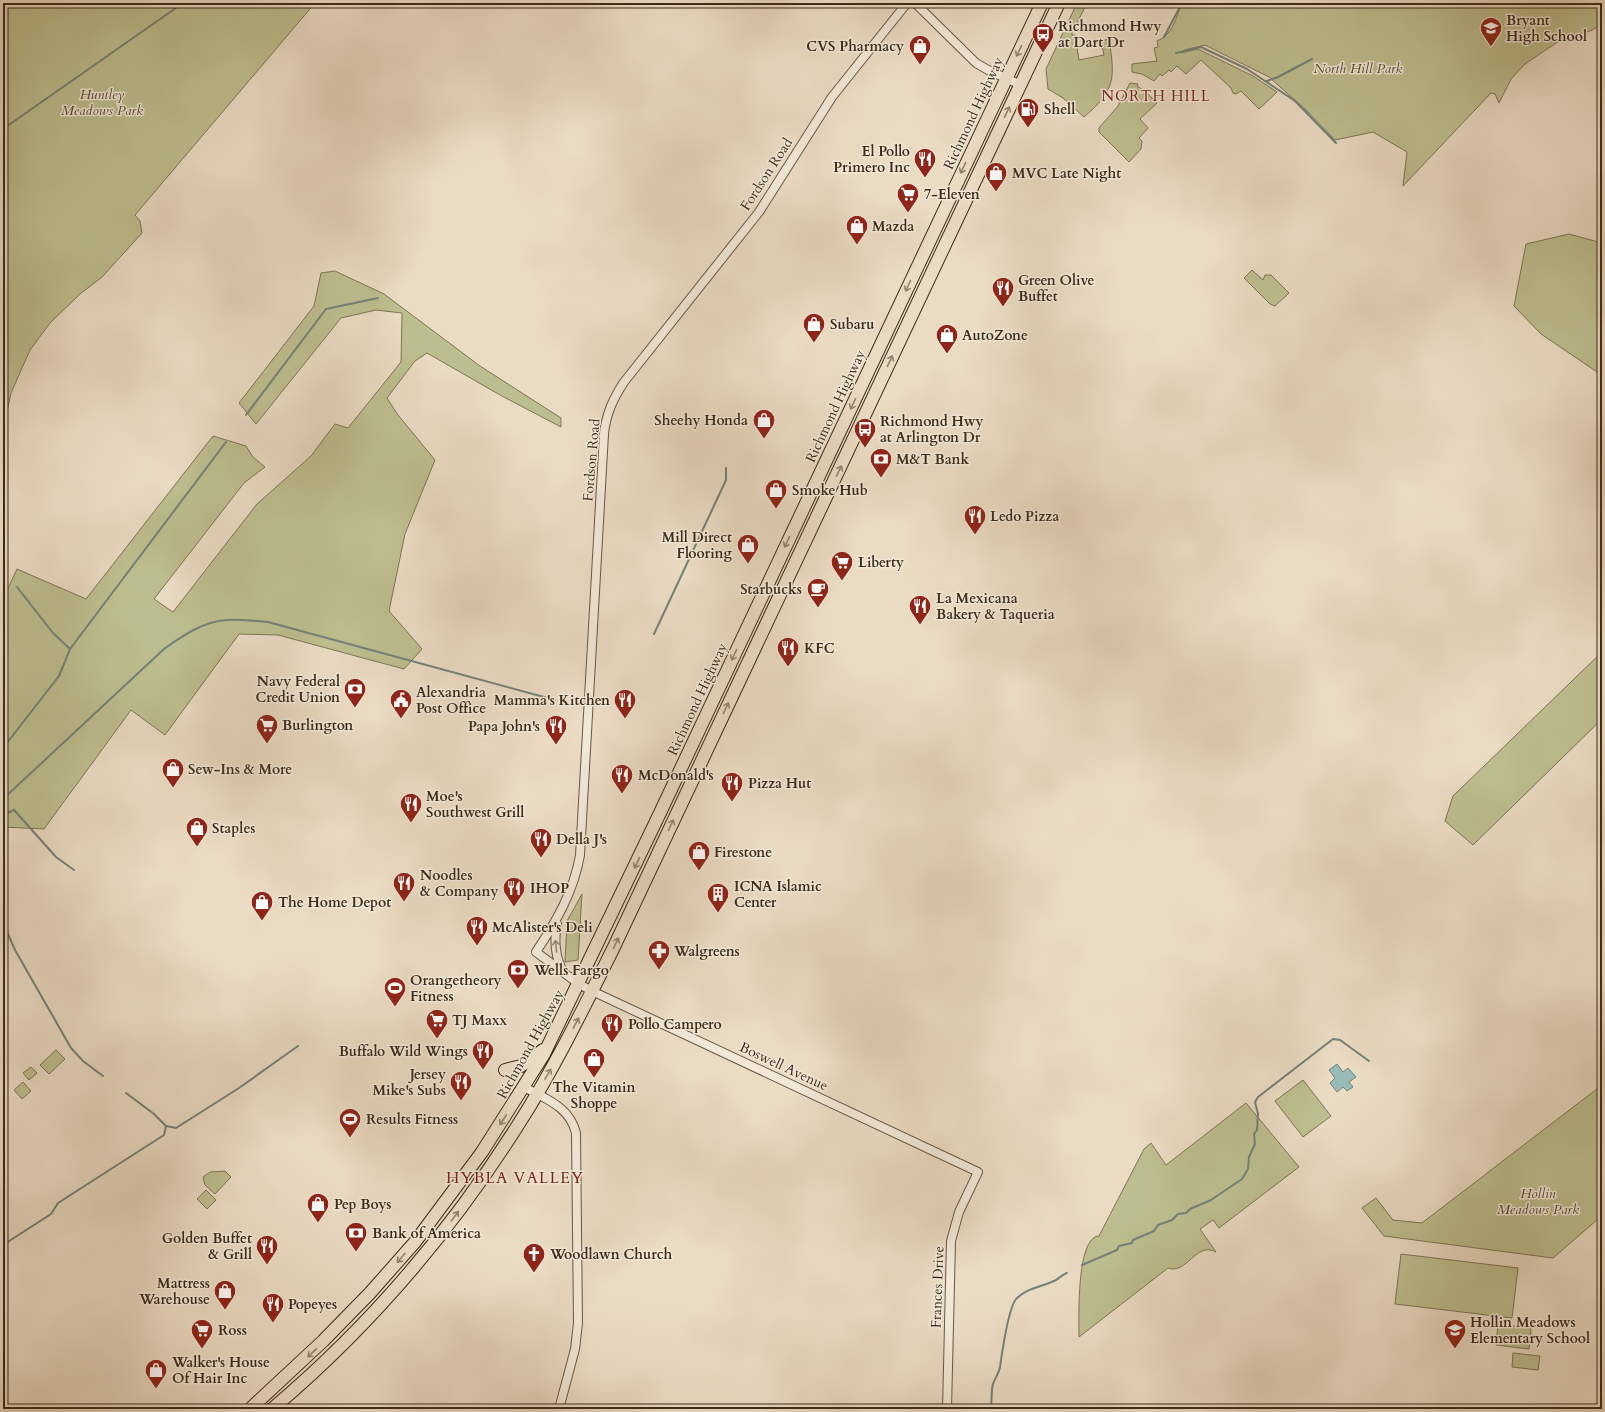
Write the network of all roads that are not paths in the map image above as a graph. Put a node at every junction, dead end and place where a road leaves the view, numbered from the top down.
1 (907, 3) edge
2 (914, 3) edge
3 (1042, 3) edge
4 (1059, 3) edge
5 (1006, 79) junction
6 (1021, 85) junction
7 (558, 917) junction
8 (564, 973) junction
9 (579, 984) junction
10 (592, 991) junction
11 (551, 1042) junction
12 (505, 1070) dead end
13 (524, 1088) junction
14 (537, 1094) junction
15 (978, 1172) joint
16 (250, 1409) edge
17 (272, 1409) edge
18 (559, 1409) edge
19 (947, 1409) edge

1 - 7 street, Fordson Road
2 - 5 street
3 -> 5 highway, Richmond Highway
4 - 6 highway
5 - 6 street
5 -> 9 highway, Richmond Highway
10 -> 6 highway
8 -> 7 street
7 - 8 street, Fordson Road
8 - 9 street, Fordson Road
9 - 10 street, Boswell Avenue
9 - 11 highway, Richmond Highway
14 -> 10 highway
10 - 15 street, Boswell Avenue
11 - 12 highway
11 - 13 highway, Richmond Highway
13 - 14 street
13 -> 16 highway, Richmond Highway
17 -> 14 highway
14 - 18 street
15 - 19 street, Frances Drive

